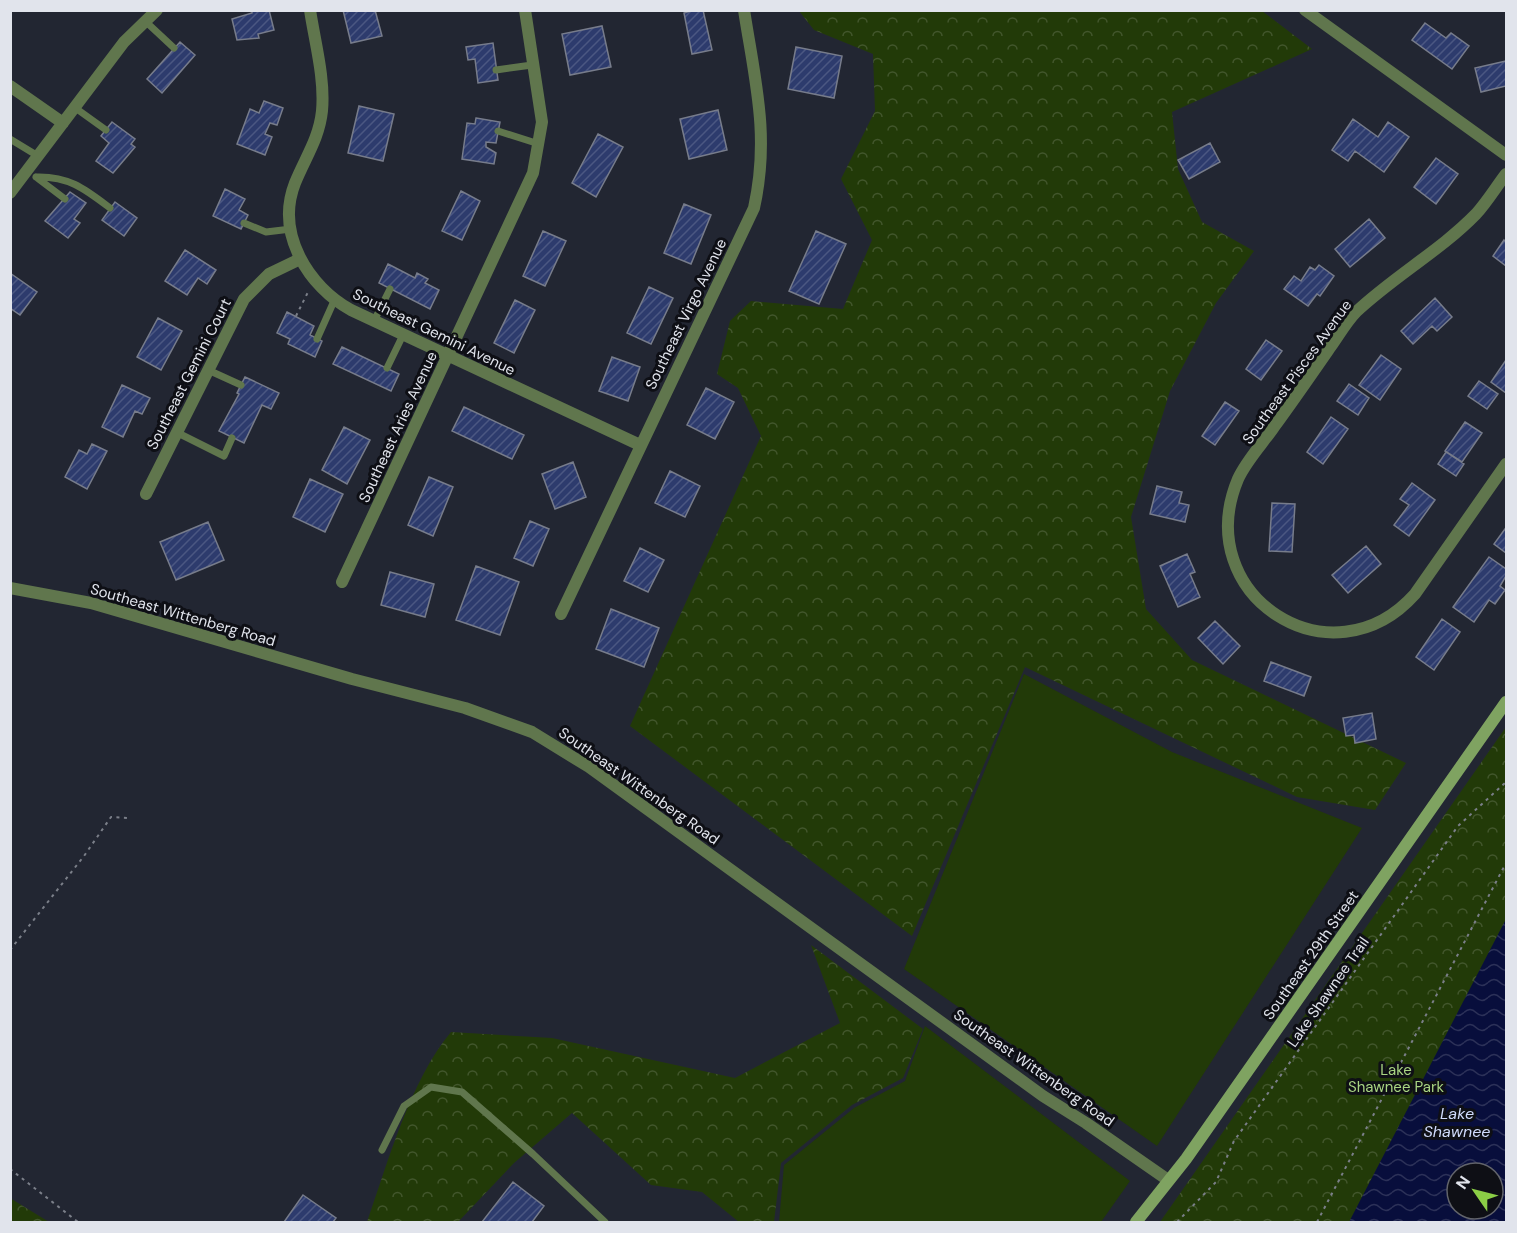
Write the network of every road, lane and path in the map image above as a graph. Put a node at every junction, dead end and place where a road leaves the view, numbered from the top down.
1 (157, 10) edge
2 (310, 10) edge
3 (525, 10) edge
4 (744, 10) edge
5 (1305, 10) edge
6 (144, 21) junction
7 (174, 48) dead end
8 (532, 65) junction
9 (496, 70) dead end
10 (10, 86) edge
11 (74, 107) junction
12 (63, 123) junction
13 (106, 130) dead end
14 (498, 131) dead end
15 (10, 139) edge
16 (539, 144) junction
17 (1506, 155) edge
18 (38, 156) junction
19 (31, 174) junction
20 (1506, 174) edge
21 (10, 193) edge
22 (64, 199) dead end
23 (111, 208) dead end
24 (244, 223) dead end
25 (291, 229) junction
26 (300, 259) junction
27 (313, 281) junction
28 (390, 288) dead end
29 (334, 301) junction
30 (296, 316) dead end
31 (374, 321) junction
32 (403, 335) junction
33 (317, 339) dead end
34 (447, 357) junction
35 (387, 368) dead end
36 (207, 369) junction
37 (241, 385) dead end
38 (176, 432) junction
39 (232, 438) dead end
40 (640, 445) junction
41 (1506, 464) edge
42 (146, 494) dead end
43 (342, 582) dead end
44 (10, 588) edge
45 (561, 614) dead end
46 (1506, 702) edge
47 (1506, 782) edge
48 (129, 819) dead end
49 (1506, 862) edge
50 (10, 950) edge
51 (382, 1150) dead end
52 (10, 1169) edge
53 (1168, 1180) junction
54 (78, 1222) edge
55 (605, 1222) edge
56 (1136, 1222) edge
57 (1177, 1222) edge
58 (1317, 1222) edge

1 - 6 street
2 - 25 street, Southeast Gemini Avenue
3 - 8 street, Southeast Aries Avenue
4 - 40 street, Southeast Virgo Avenue
5 - 17 street
6 - 7 lane
6 - 11 street
8 - 9 lane
8 - 16 street, Southeast Aries Avenue
10 - 12 street
11 - 12 street
11 - 13 lane
12 - 18 street
14 - 16 lane
15 - 18 lane
16 - 34 street, Southeast Aries Avenue
18 - 19 street
19 - 21 street
19 - 22 lane
19 - 23 lane
20 - 41 street, Southeast Pisces Avenue
24 - 25 lane
25 - 26 street, Southeast Gemini Avenue
26 - 27 street, Southeast Gemini Avenue
26 - 36 street, Southeast Gemini Court
27 - 29 street, Southeast Gemini Avenue
27 - 30 path
28 - 31 lane
29 - 31 street, Southeast Gemini Avenue
29 - 33 lane
31 - 32 street, Southeast Gemini Avenue
32 - 34 street, Southeast Gemini Avenue
32 - 35 lane
34 - 40 street, Southeast Gemini Avenue
34 - 43 street, Southeast Aries Avenue
36 - 37 lane
36 - 38 street, Southeast Gemini Court
38 - 39 lane
38 - 42 street, Southeast Gemini Court
40 - 45 street, Southeast Virgo Avenue
44 - 53 street, Southeast Wittenberg Road
46 - 53 main road, Southeast 29th Street
47 - 57 path, Lake Shawnee Trail
48 - 50 path
49 - 58 path
51 - 55 lane
52 - 54 path
53 - 56 main road, Southeast 29th Street

